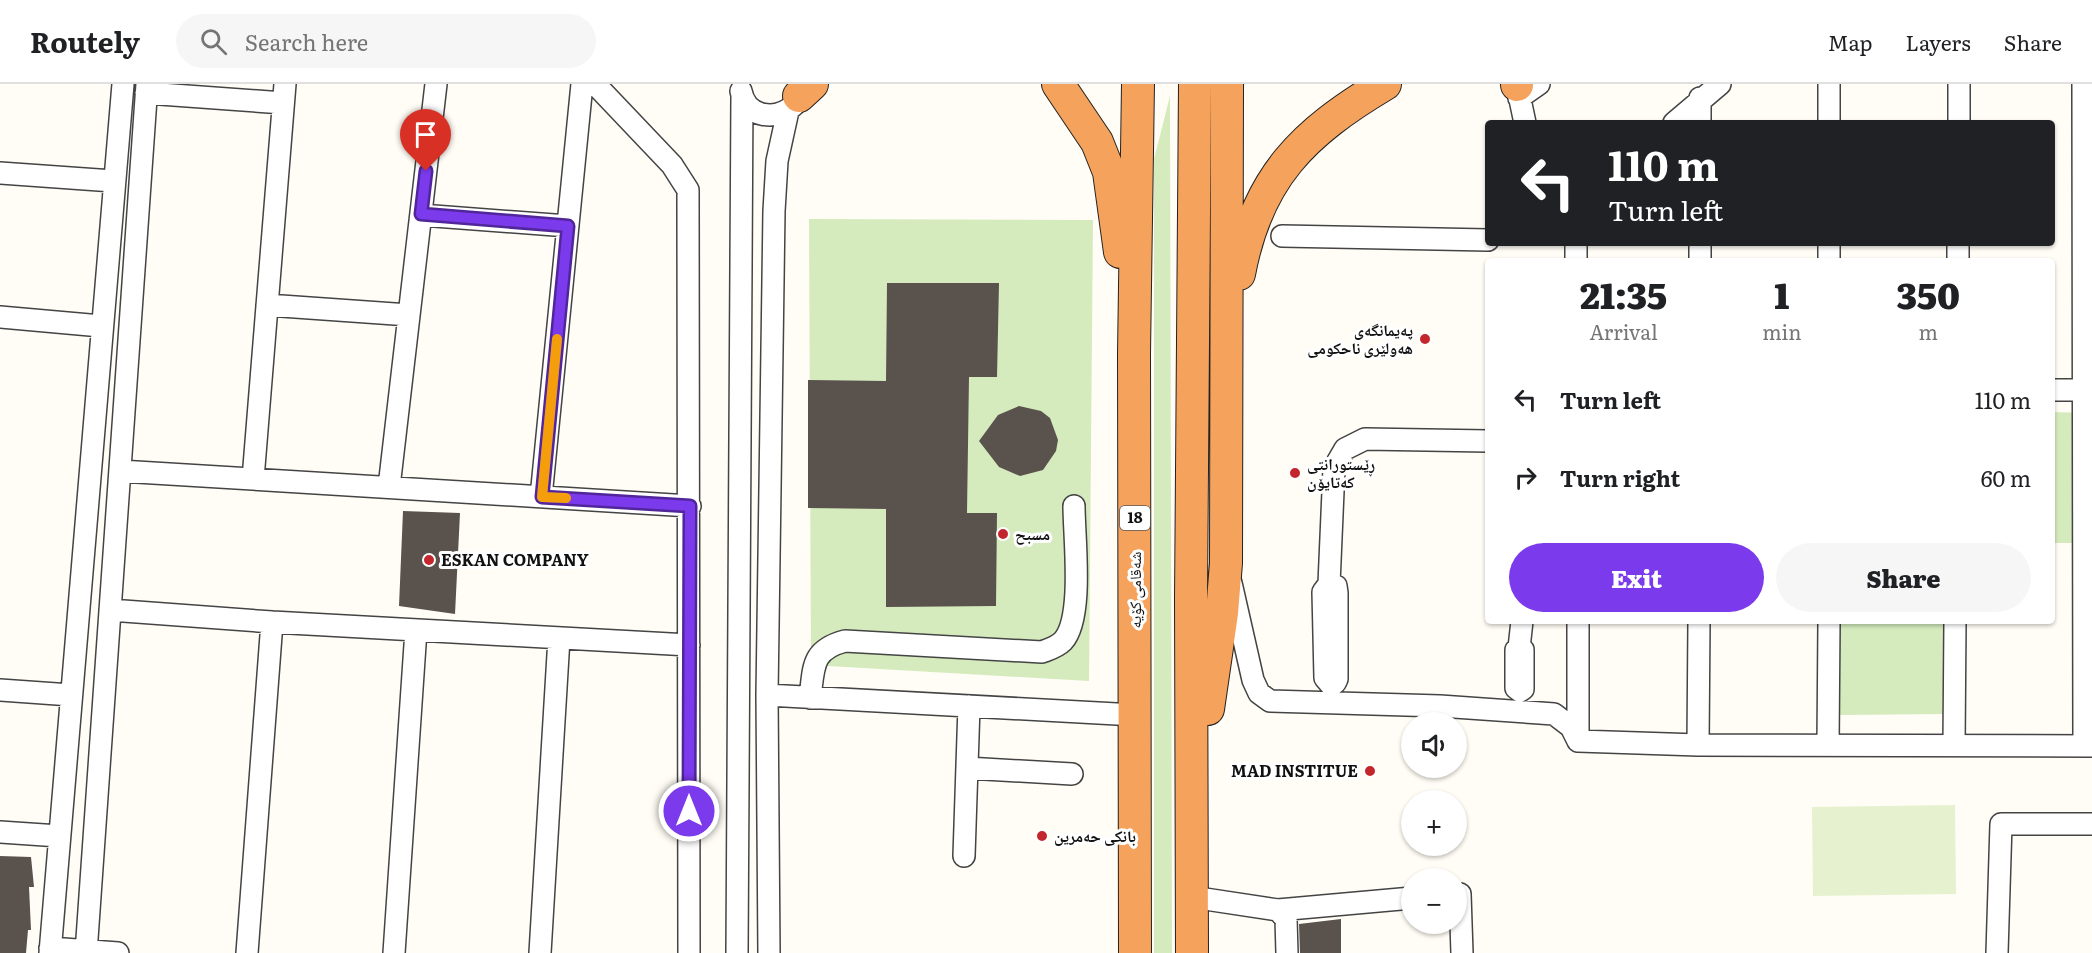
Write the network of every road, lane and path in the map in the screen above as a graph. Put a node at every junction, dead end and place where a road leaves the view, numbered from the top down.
1 (123, 84) edge
2 (436, 84) edge
3 (582, 84) edge
4 (595, 84) edge
5 (1059, 84) edge
6 (1138, 84) edge
7 (1195, 84) edge
8 (1227, 84) edge
9 (1385, 84) edge
10 (1539, 84) edge
11 (1720, 84) edge
12 (1829, 84) edge
13 (1959, 84) edge
14 (2083, 84) edge
15 (1517, 88) edge
16 (147, 89) edge
17 (741, 90) edge
18 (284, 93) edge
19 (800, 94) edge
20 (1700, 98) junction
21 (1524, 120) edge
22 (1677, 120) edge
23 (1700, 120) edge
24 (1829, 120) edge
25 (1959, 120) edge
26 (0, 173) edge
27 (113, 181) junction
28 (421, 214) junction
29 (568, 226) junction
30 (1282, 236) dead end
31 (1485, 240) edge
32 (267, 305) junction
33 (409, 315) junction
34 (0, 317) edge
35 (101, 326) junction
36 (1228, 334) junction
37 (1134, 353) junction
38 (2055, 390) edge
39 (2088, 390) edge
40 (1485, 441) edge
41 (120, 471) junction
42 (253, 479) junction
43 (389, 487) junction
44 (542, 497) junction
45 (690, 506) junction
46 (1074, 506) dead end
47 (1226, 563) junction
48 (1329, 584) dead end
49 (110, 610) junction
50 (272, 622) junction
51 (1522, 624) edge
52 (1578, 624) edge
53 (1699, 624) edge
54 (1828, 624) edge
55 (1955, 624) edge
56 (417, 630) junction
57 (559, 638) junction
58 (689, 645) junction
59 (1519, 648) dead end
60 (0, 690) edge
61 (71, 695) junction
62 (767, 695) junction
63 (810, 698) junction
64 (969, 706) junction
65 (1135, 715) junction
66 (1578, 741) junction
67 (1698, 745) junction
68 (1828, 745) junction
69 (1954, 745) junction
70 (2088, 746) edge
71 (967, 768) junction
72 (1072, 774) dead end
73 (1192, 817) junction
74 (2092, 824) edge
75 (0, 832) edge
76 (59, 836) junction
77 (964, 856) dead end
78 (1192, 897) junction
79 (1401, 899) edge
80 (1278, 910) junction
81 (1461, 934) edge
82 (50, 951) edge
83 (86, 952) edge
84 (118, 953) edge
85 (247, 953) edge
86 (394, 953) edge
87 (540, 953) edge
88 (689, 953) edge
89 (737, 953) edge
90 (769, 953) edge
91 (1135, 953) edge
92 (1192, 953) edge
93 (1287, 953) edge
94 (1462, 953) edge
95 (1997, 953) edge

1 - 27 street
2 - 28 street
3 - 29 street
4 - 45 street
5 - 37 highway
6 - 37 highway, شەقامی کۆیە / 18
7 - 73 highway
8 - 36 highway
9 - 36 highway
10 - 15 street
11 - 20 street
12 - 24 street
13 - 25 street
14 - 39 street
15 - 21 street
16 - 18 street
16 - 41 street
17 - 19 street
17 - 89 street
18 - 32 street
19 - 62 street
20 - 22 street
20 - 23 street
26 - 27 street
27 - 35 street
28 - 29 street
28 - 33 street
29 - 44 street
30 - 31 street
32 - 33 street
32 - 42 street
33 - 43 street
34 - 35 street
35 - 61 street
36 - 47 highway
37 - 65 highway, شەقامی کۆیە / 18
38 - 39 street
39 - 70 street
40 - 48 street
41 - 42 street
41 - 49 street
42 - 43 street
43 - 44 street
44 - 45 street
45 - 58 street
46 - 63 street
47 - 66 street
47 - 73 highway
49 - 50 street
49 - 83 street
50 - 56 street
50 - 85 street
51 - 59 street
52 - 66 street
53 - 67 street
54 - 68 street
55 - 69 street
56 - 57 street
56 - 86 street
57 - 58 street
57 - 87 street
58 - 88 street
60 - 61 street
61 - 76 street
62 - 63 street
62 - 90 street
63 - 64 street
64 - 65 street
64 - 71 street
65 - 91 highway, شەقامی کۆیە / 18
66 - 67 street
67 - 68 street
68 - 69 street
69 - 70 street
71 - 72 street
71 - 77 street
73 - 78 highway
74 - 95 street
75 - 76 street
76 - 82 street
78 - 80 street
78 - 92 highway
79 - 80 street
80 - 93 street
81 - 94 street
82 - 83 street
83 - 84 street

